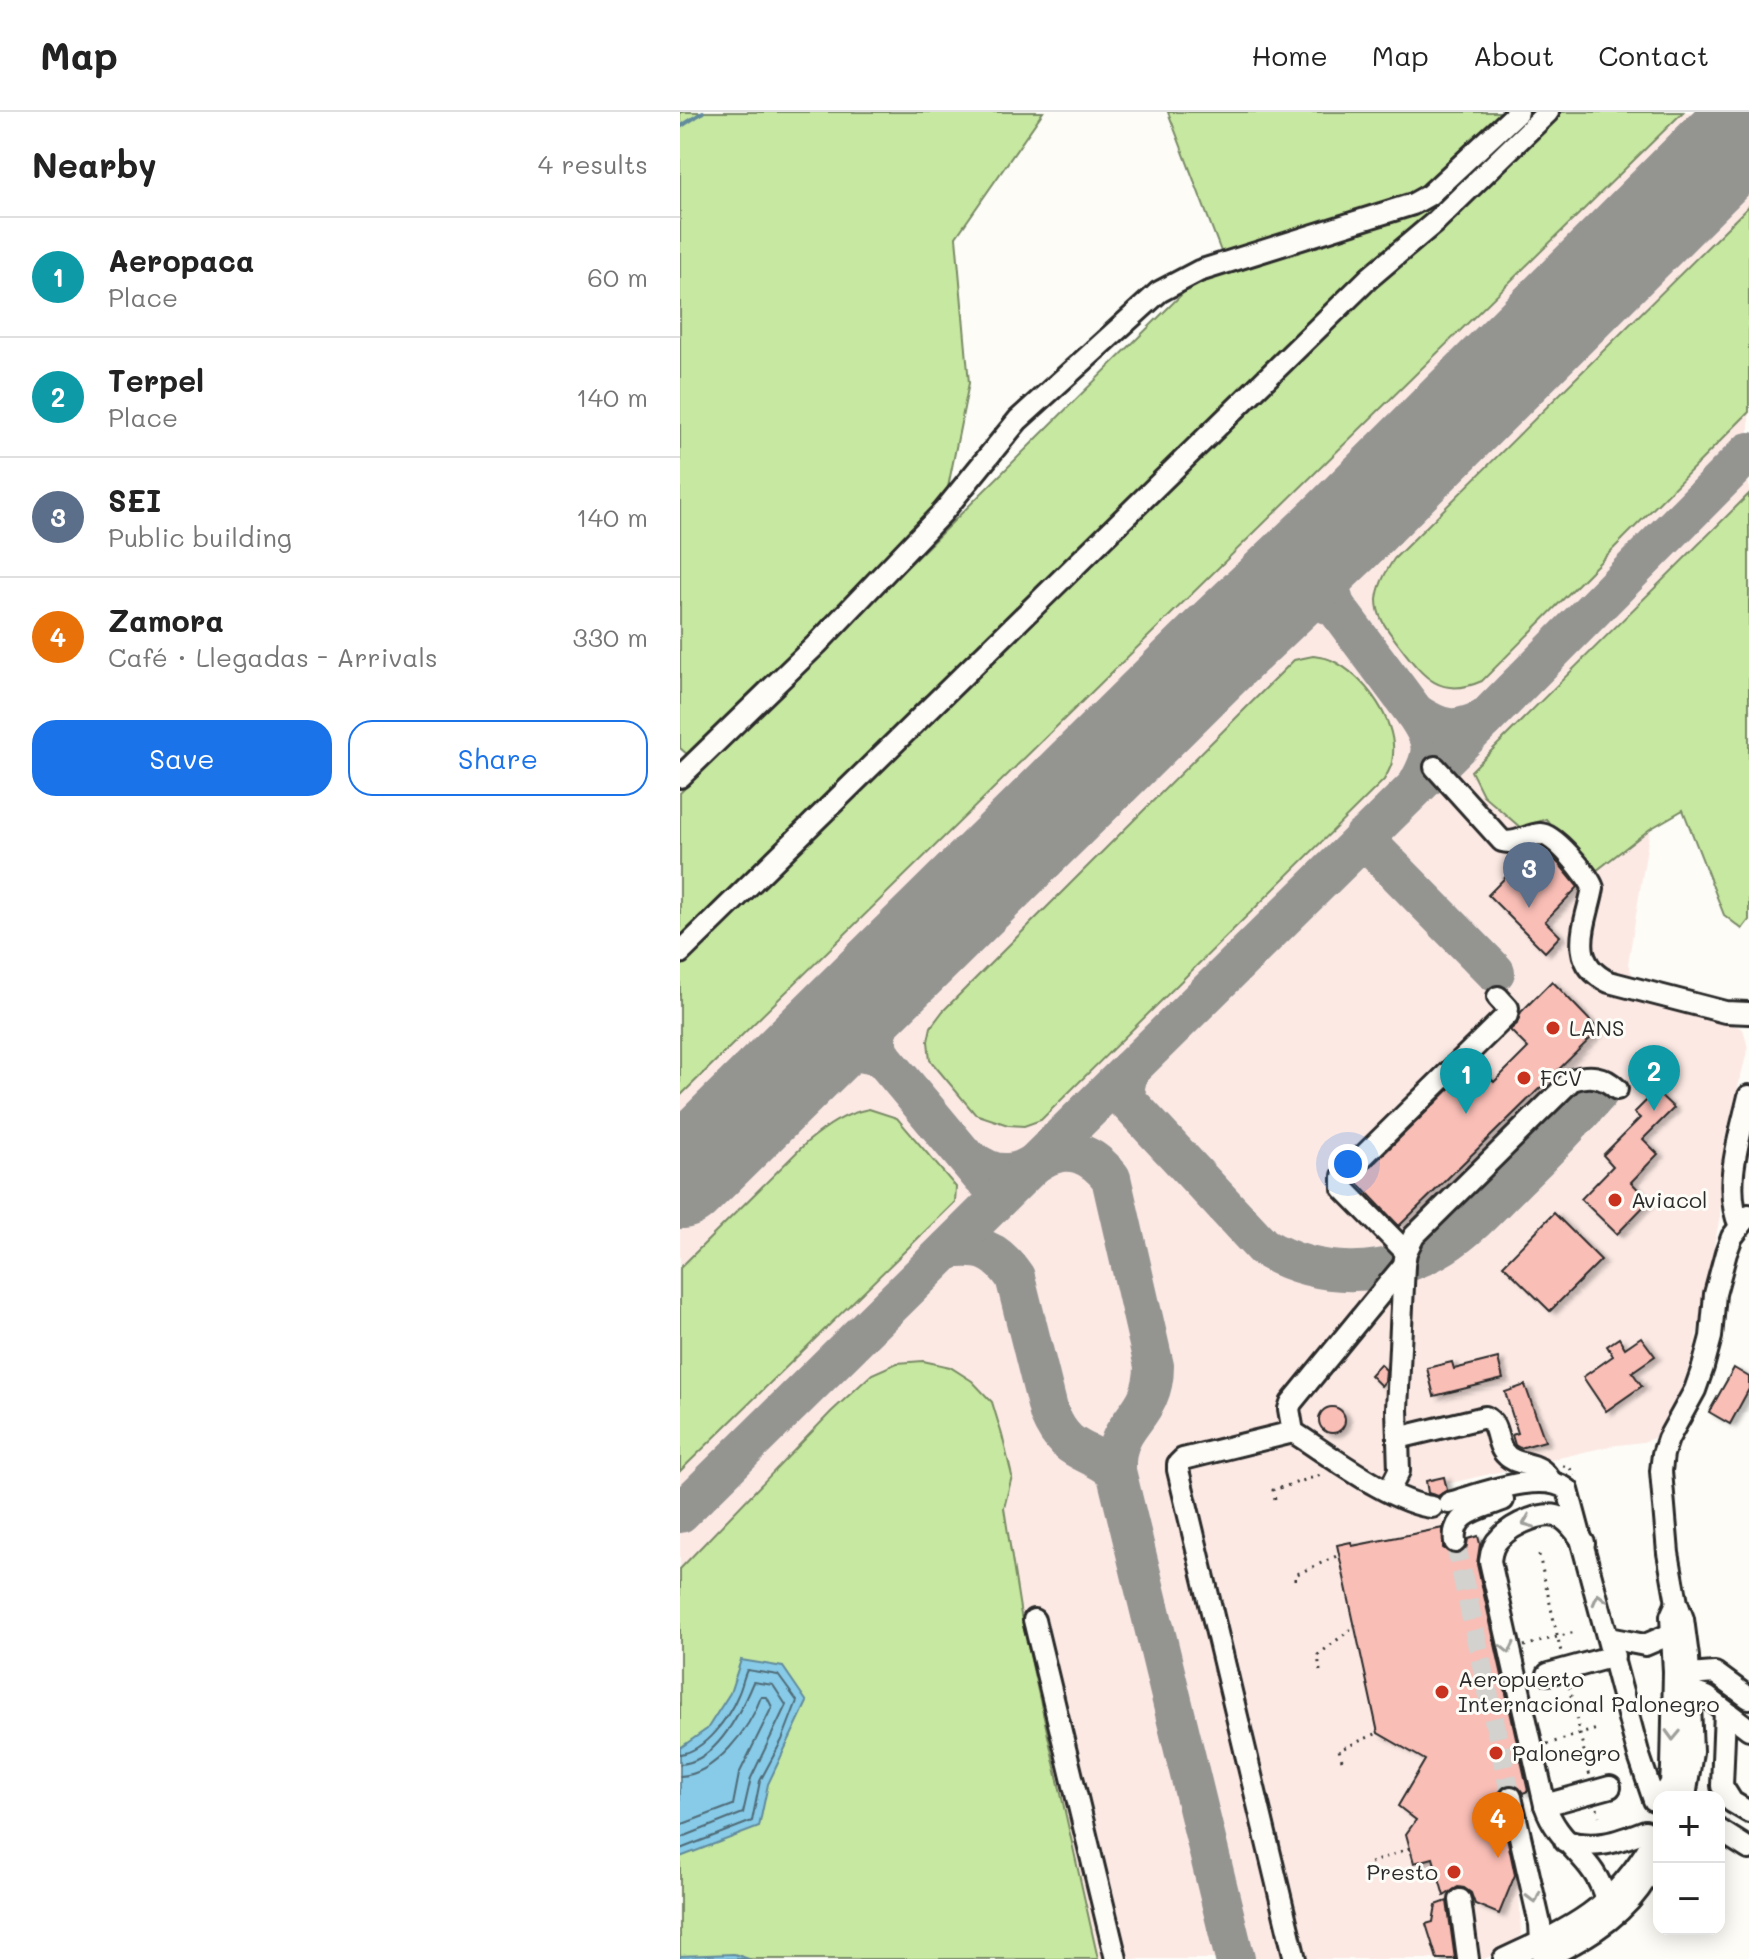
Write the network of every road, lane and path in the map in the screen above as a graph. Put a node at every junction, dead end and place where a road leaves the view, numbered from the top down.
1 (1518, 112) edge
2 (1548, 112) edge
3 (1435, 767) dead end
4 (680, 777) edge
5 (680, 953) edge
6 (1498, 997) dead end
7 (1747, 1017) edge
8 (1617, 1089) dead end
9 (1749, 1096) edge
10 (1742, 1176) edge
11 (1744, 1220) edge
12 (1405, 1258) junction
13 (1293, 1432) junction
14 (1399, 1446) junction
15 (1321, 1475) dead end
16 (1363, 1476) junction
17 (1551, 1482) junction
18 (1389, 1491) junction
19 (1275, 1499) dead end
20 (1448, 1510) junction
21 (1455, 1542) tunnel mouth
22 (1584, 1543) junction
23 (1339, 1555) dead end
24 (1295, 1580) dead end
25 (1677, 1603) junction
26 (1034, 1620) dead end
27 (1356, 1625) dead end
28 (1575, 1632) dead end
29 (1671, 1634) junction
30 (1612, 1647) junction
31 (1509, 1650) junction
32 (1320, 1671) dead end
33 (1548, 1674) dead end
34 (1689, 1683) junction
35 (1749, 1698) edge
36 (1725, 1711) junction
37 (1597, 1729) dead end
38 (1749, 1729) edge
39 (1378, 1733) dead end
40 (1532, 1748) junction
41 (1342, 1760) dead end
42 (1610, 1787) dead end
43 (1656, 1791) edge
44 (1665, 1791) edge
45 (1686, 1791) edge
46 (1511, 1798) tunnel mouth
47 (1653, 1803) edge
48 (1545, 1805) junction
49 (1749, 1812) edge
50 (1725, 1834) edge
51 (1653, 1840) edge
52 (1565, 1841) junction
53 (1653, 1844) edge
54 (1653, 1845) edge
55 (1653, 1847) edge
56 (1410, 1848) dead end
57 (1749, 1849) edge
58 (1372, 1877) dead end
59 (1460, 1900) dead end
60 (1606, 1901) junction
61 (1542, 1950) edge
62 (1116, 1959) edge
63 (1295, 1959) edge
64 (1468, 1959) edge
65 (1504, 1959) edge

1 - 4 street
2 - 5 street
3 - 7 street
6 - 12 street
8 - 12 street
9 - 10 street
10 - 11 street
11 - 25 street
12 - 13 street
12 - 14 street
13 - 16 street
13 - 63 street
14 - 16 street
14 - 17 street
14 - 18 street
15 - 19 path
16 - 18 street
17 - 20 street
17 - 22 street
18 - 20 street
20 - 21 street
30 -> 22 street
22 -> 31 street
23 - 24 path
25 - 29 street
25 - 34 street
26 - 62 street
27 - 32 path
28 - 31 path
29 - 30 street
29 -> 44 street
30 - 33 street
30 - 43 street
31 - 40 street
34 - 35 street
34 - 36 street
34 - 45 street
36 - 38 street
36 - 49 street
37 - 40 path
39 - 41 path
40 - 48 street
42 - 48 street
46 -> 61 street
47 - 51 street
48 - 52 street
50 - 57 street
52 - 53 street
52 - 60 street
54 - 60 street
55 - 61 street
56 - 58 path
59 - 64 street
60 - 61 street
61 - 65 street

